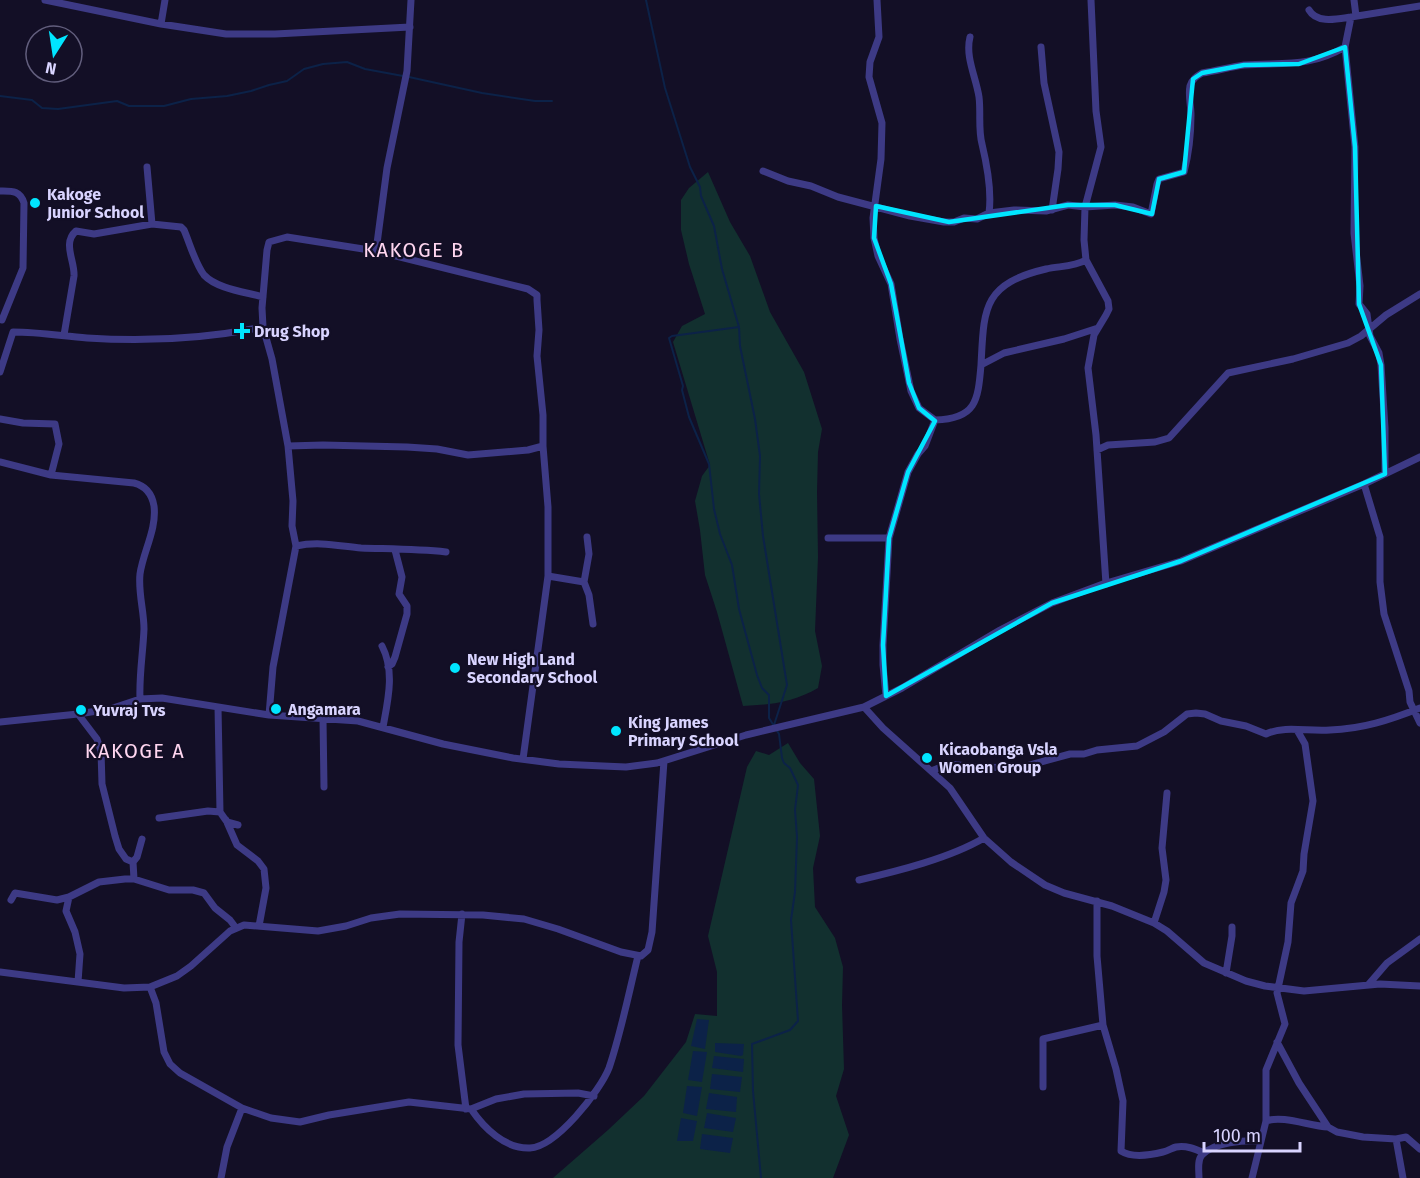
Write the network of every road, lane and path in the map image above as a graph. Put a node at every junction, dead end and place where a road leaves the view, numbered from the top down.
1 (45, 0) edge
2 (165, 0) edge
3 (411, 0) edge
4 (877, 0) edge
5 (1091, 0) edge
6 (1354, 0) edge
7 (1420, 6) edge
8 (1309, 10) dead end
9 (1353, 17) junction
10 (161, 24) junction
11 (410, 27) junction
12 (970, 37) dead end
13 (1041, 47) dead end
14 (1345, 47) junction
15 (147, 167) dead end
16 (763, 171) dead end
17 (0, 191) edge
18 (876, 206) junction
19 (1085, 207) junction
20 (1052, 210) junction
21 (989, 213) junction
22 (152, 224) junction
23 (376, 251) junction
24 (1086, 260) junction
25 (1420, 294) edge
26 (263, 297) junction
27 (1, 319) edge
28 (263, 327) junction
29 (1098, 328) junction
30 (1369, 329) junction
31 (13, 332) junction
32 (64, 334) junction
33 (981, 365) junction
34 (0, 372) edge
35 (0, 419) edge
36 (935, 420) junction
37 (288, 446) junction
38 (543, 446) junction
39 (1097, 450) junction
40 (1420, 457) edge
41 (0, 462) edge
42 (1385, 474) junction
43 (51, 475) junction
44 (1364, 484) junction
45 (587, 537) dead end
46 (828, 538) dead end
47 (889, 538) junction
48 (296, 546) junction
49 (395, 550) junction
50 (446, 552) dead end
51 (548, 576) junction
52 (584, 582) junction
53 (1106, 584) junction
54 (593, 624) dead end
55 (382, 646) dead end
56 (388, 667) junction
57 (886, 696) junction
58 (140, 699) junction
59 (218, 707) junction
60 (864, 707) junction
61 (1417, 709) edge
62 (78, 714) junction
63 (269, 715) junction
64 (323, 719) junction
65 (0, 722) edge
66 (1420, 723) edge
67 (383, 727) junction
68 (1297, 730) junction
69 (523, 759) junction
70 (664, 760) junction
71 (932, 771) junction
72 (324, 787) dead end
73 (1167, 793) dead end
74 (220, 812) junction
75 (159, 818) dead end
76 (226, 820) junction
77 (238, 825) dead end
78 (984, 838) junction
79 (142, 839) dead end
80 (133, 862) junction
81 (134, 879) junction
82 (859, 880) dead end
83 (69, 897) junction
84 (11, 900) dead end
85 (57, 900) junction
86 (1097, 902) junction
87 (66, 911) junction
88 (462, 914) junction
89 (1154, 923) junction
90 (259, 926) junction
91 (1232, 927) dead end
92 (236, 928) junction
93 (1420, 939) edge
94 (638, 956) junction
95 (0, 972) edge
96 (1226, 973) junction
97 (78, 982) junction
98 (1368, 985) junction
99 (1420, 986) edge
100 (150, 987) junction
101 (1279, 987) junction
102 (1103, 1025) junction
103 (1276, 1042) junction
104 (1043, 1087) dead end
105 (594, 1096) junction
106 (242, 1108) junction
107 (469, 1109) junction
108 (1266, 1121) junction
109 (1328, 1127) junction
110 (1396, 1139) junction
111 (1261, 1141) junction
112 (1420, 1149) edge
113 (1204, 1153) junction
114 (221, 1178) edge
115 (1199, 1178) edge
116 (1252, 1178) edge
117 (1403, 1178) edge

1 - 10 street
2 - 10 street
3 - 11 street
4 - 18 street
5 - 19 street
6 - 9 street
7 - 9 street
8 - 9 street
9 - 14 street
10 - 11 street
11 - 23 street
12 - 21 street
13 - 20 street
14 - 19 street
14 - 30 street
15 - 22 street
16 - 18 street
17 - 27 street
18 - 21 street
18 - 36 street
19 - 20 street
19 - 24 street
20 - 21 street
22 - 26 street
22 - 32 street
23 - 26 street
23 - 38 street
24 - 29 street
24 - 33 street
25 - 30 street
26 - 28 street
27 - 31 street
28 - 32 street
28 - 37 street
29 - 33 street
29 - 39 street
30 - 39 street
30 - 42 street
31 - 32 street
31 - 34 street
33 - 36 street
35 - 43 street
36 - 47 street
37 - 38 street
37 - 48 street
38 - 51 street
39 - 53 street
40 - 42 street
41 - 43 street
42 - 44 street
43 - 58 street
44 - 53 street
44 - 61 street
45 - 52 street
46 - 47 street
47 - 57 street
48 - 49 street
48 - 63 street
49 - 50 street
49 - 56 street
51 - 52 street
51 - 69 street
52 - 54 street
53 - 57 street
55 - 56 street
56 - 67 street
57 - 60 street
58 - 59 street
58 - 62 street
59 - 63 street
59 - 74 street
60 - 70 street
60 - 71 street
61 - 66 street
61 - 68 street
62 - 65 street
62 - 80 street
63 - 64 street
64 - 67 street
64 - 72 street
67 - 69 street
68 - 71 street
68 - 101 street
69 - 70 street
70 - 94 street
71 - 78 street
73 - 89 street
74 - 75 street
74 - 76 street
76 - 77 street
76 - 90 street
78 - 82 street
78 - 86 street
79 - 80 street
80 - 81 street
81 - 83 street
81 - 92 street
83 - 85 street
83 - 87 street
84 - 85 street
85 - 87 street
86 - 89 street
86 - 102 street
87 - 97 street
88 - 90 street
88 - 94 street
88 - 107 street
89 - 96 street
90 - 92 street
91 - 96 street
92 - 100 street
93 - 98 street
94 - 105 street
95 - 97 street
96 - 101 street
97 - 100 street
98 - 99 street
98 - 101 street
100 - 106 street
101 - 103 street
102 - 104 street
102 - 113 street
103 - 108 street
103 - 109 street
105 - 107 street
105 - 107 street
106 - 107 street
106 - 114 street
108 - 109 street
108 - 111 street
109 - 110 street
110 - 112 street
110 - 117 street
111 - 113 street
111 - 116 street
113 - 115 street

